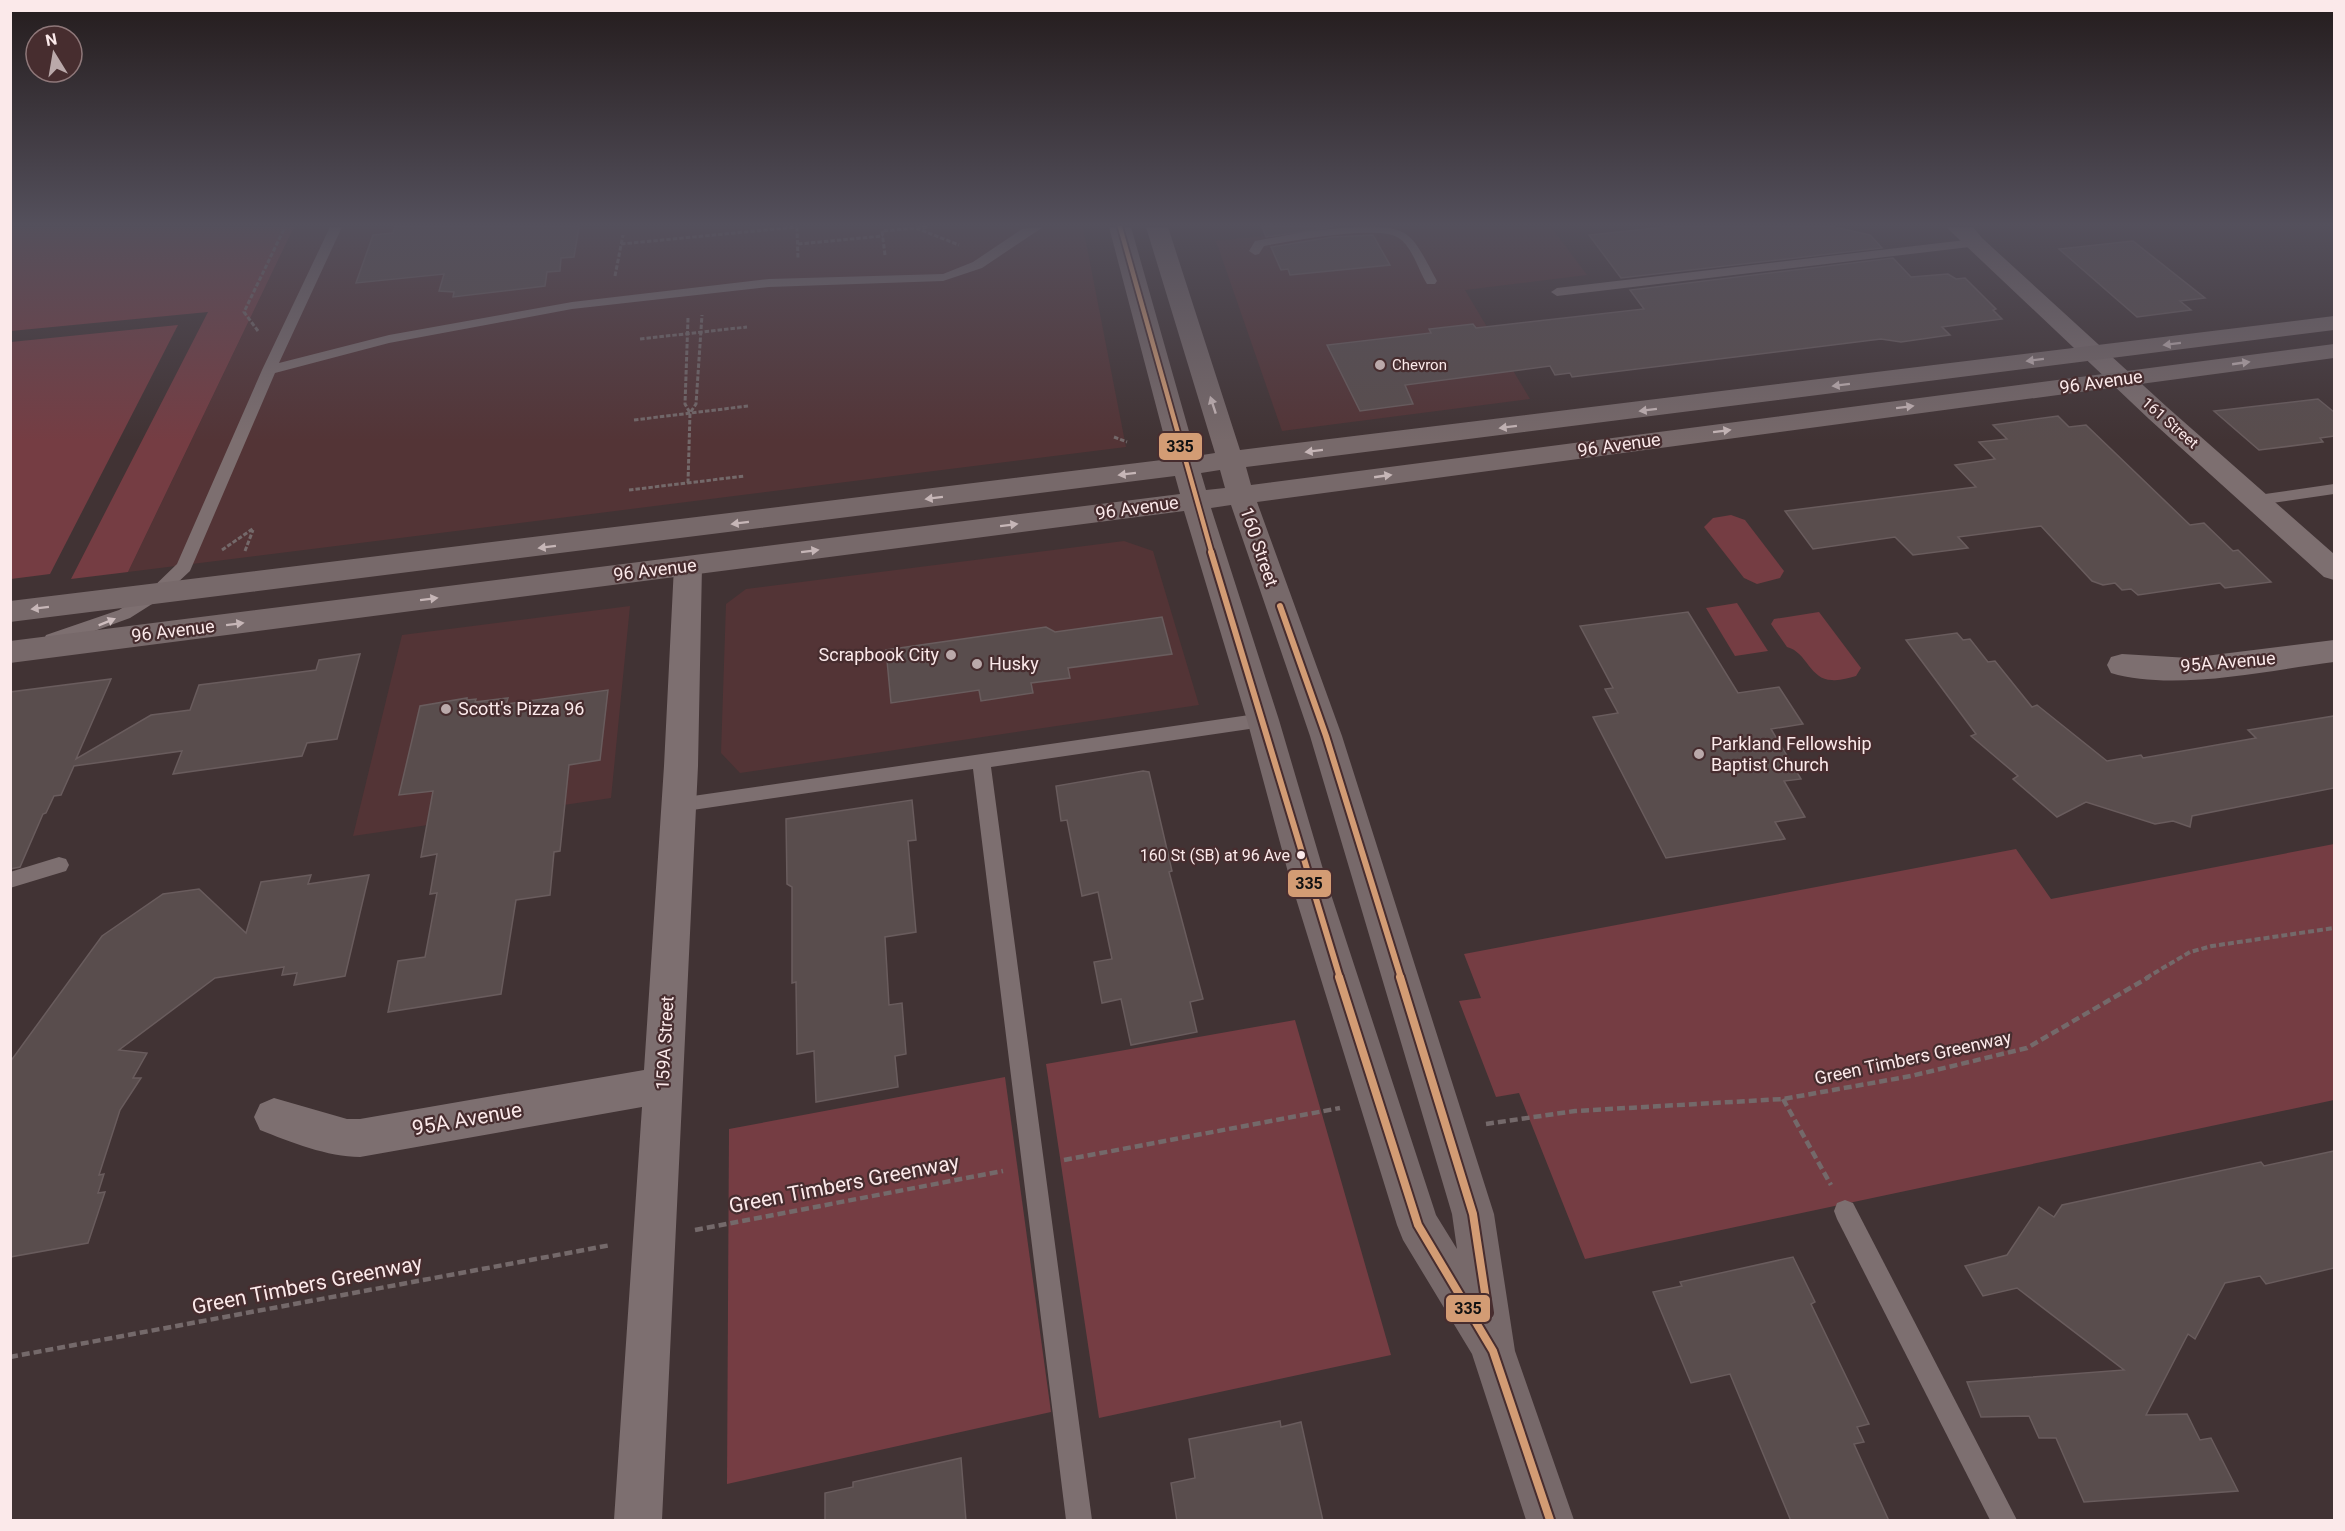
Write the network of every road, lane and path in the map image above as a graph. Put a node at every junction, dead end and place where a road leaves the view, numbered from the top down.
1 (251, 298) edge
2 (303, 298) edge
3 (624, 298) edge
4 (1139, 298) edge
5 (1179, 298) edge
6 (2034, 298) edge
7 (702, 313) dead end
8 (688, 314) dead end
9 (2334, 323) edge
10 (747, 327) dead end
11 (701, 331) junction
12 (260, 333) dead end
13 (689, 333) junction
14 (640, 339) dead end
15 (2334, 351) edge
16 (2093, 353) junction
17 (269, 370) junction
18 (2121, 379) junction
19 (748, 406) dead end
20 (690, 413) junction
21 (634, 420) dead end
22 (1230, 461) junction
23 (1185, 466) junction
24 (746, 476) dead end
25 (688, 483) junction
26 (2334, 489) edge
27 (629, 490) dead end
28 (1241, 495) junction
29 (1195, 500) junction
30 (2258, 500) junction
31 (218, 553) dead end
32 (242, 560) dead end
33 (688, 566) junction
34 (2334, 570) edge
35 (160, 593) junction
36 (10, 612) edge
37 (2334, 651) edge
38 (10, 652) edge
39 (2122, 665) dead end
40 (1263, 720) junction
41 (981, 761) junction
42 (679, 806) junction
43 (59, 865) dead end
44 (10, 880) edge
45 (2334, 928) edge
46 (663, 1085) junction
47 (1784, 1099) junction
48 (1337, 1109) dead end
49 (274, 1117) dead end
50 (1480, 1125) dead end
51 (1068, 1159) dead end
52 (1006, 1170) dead end
53 (1845, 1211) joint
54 (689, 1231) dead end
55 (610, 1246) dead end
56 (1493, 1351) junction
57 (10, 1357) edge
58 (638, 1521) edge
59 (1079, 1521) edge
60 (1550, 1521) edge
61 (2004, 1521) edge

1 - 12 path
2 - 17 lane
3 - 17 lane
4 - 23 main road, 160 Street
22 -> 5 main road, 160 Street
6 - 16 street, 161 Street
7 - 11 path
8 - 13 path
9 -> 16 main road, 96 Avenue
10 - 11 path
11 - 13 path
11 - 20 path
13 - 14 path
13 - 20 path
18 -> 15 main road, 96 Avenue
16 - 18 street, 161 Street
16 -> 22 main road, 96 Avenue
17 - 35 lane
28 -> 18 main road, 96 Avenue
18 - 30 street, 161 Street
19 - 20 path
20 - 21 path
20 - 25 path
22 - 23 main road, 96 Avenue
22 - 28 main road, 160 Street
23 - 29 main road, 160 Street
23 -> 35 main road, 96 Avenue
24 - 25 path
25 - 27 path
26 - 30 lane
28 - 29 main road, 96 Avenue
28 - 56 main road, 160 Street
33 -> 29 main road, 96 Avenue
29 - 40 main road, 160 Street
30 - 34 street, 161 Street
31 - 32 path
38 -> 33 main road, 96 Avenue
33 - 42 street, 159A Street
35 -> 36 main road, 96 Avenue
38 -> 35 lane
37 - 39 street, 95A Avenue
40 - 41 lane
40 - 56 main road, 160 Street
41 - 42 lane
41 - 59 lane
42 - 46 street, 159A Street
43 - 44 lane
45 - 47 path, Green Timbers Greenway
46 - 49 street, 95A Avenue
46 - 58 street, 159A Street
47 - 50 path, Green Timbers Greenway
47 - 53 path
48 - 51 path
52 - 54 path, Green Timbers Greenway
53 - 61 lane
55 - 57 path, Green Timbers Greenway
56 - 60 main road, 160 Street

